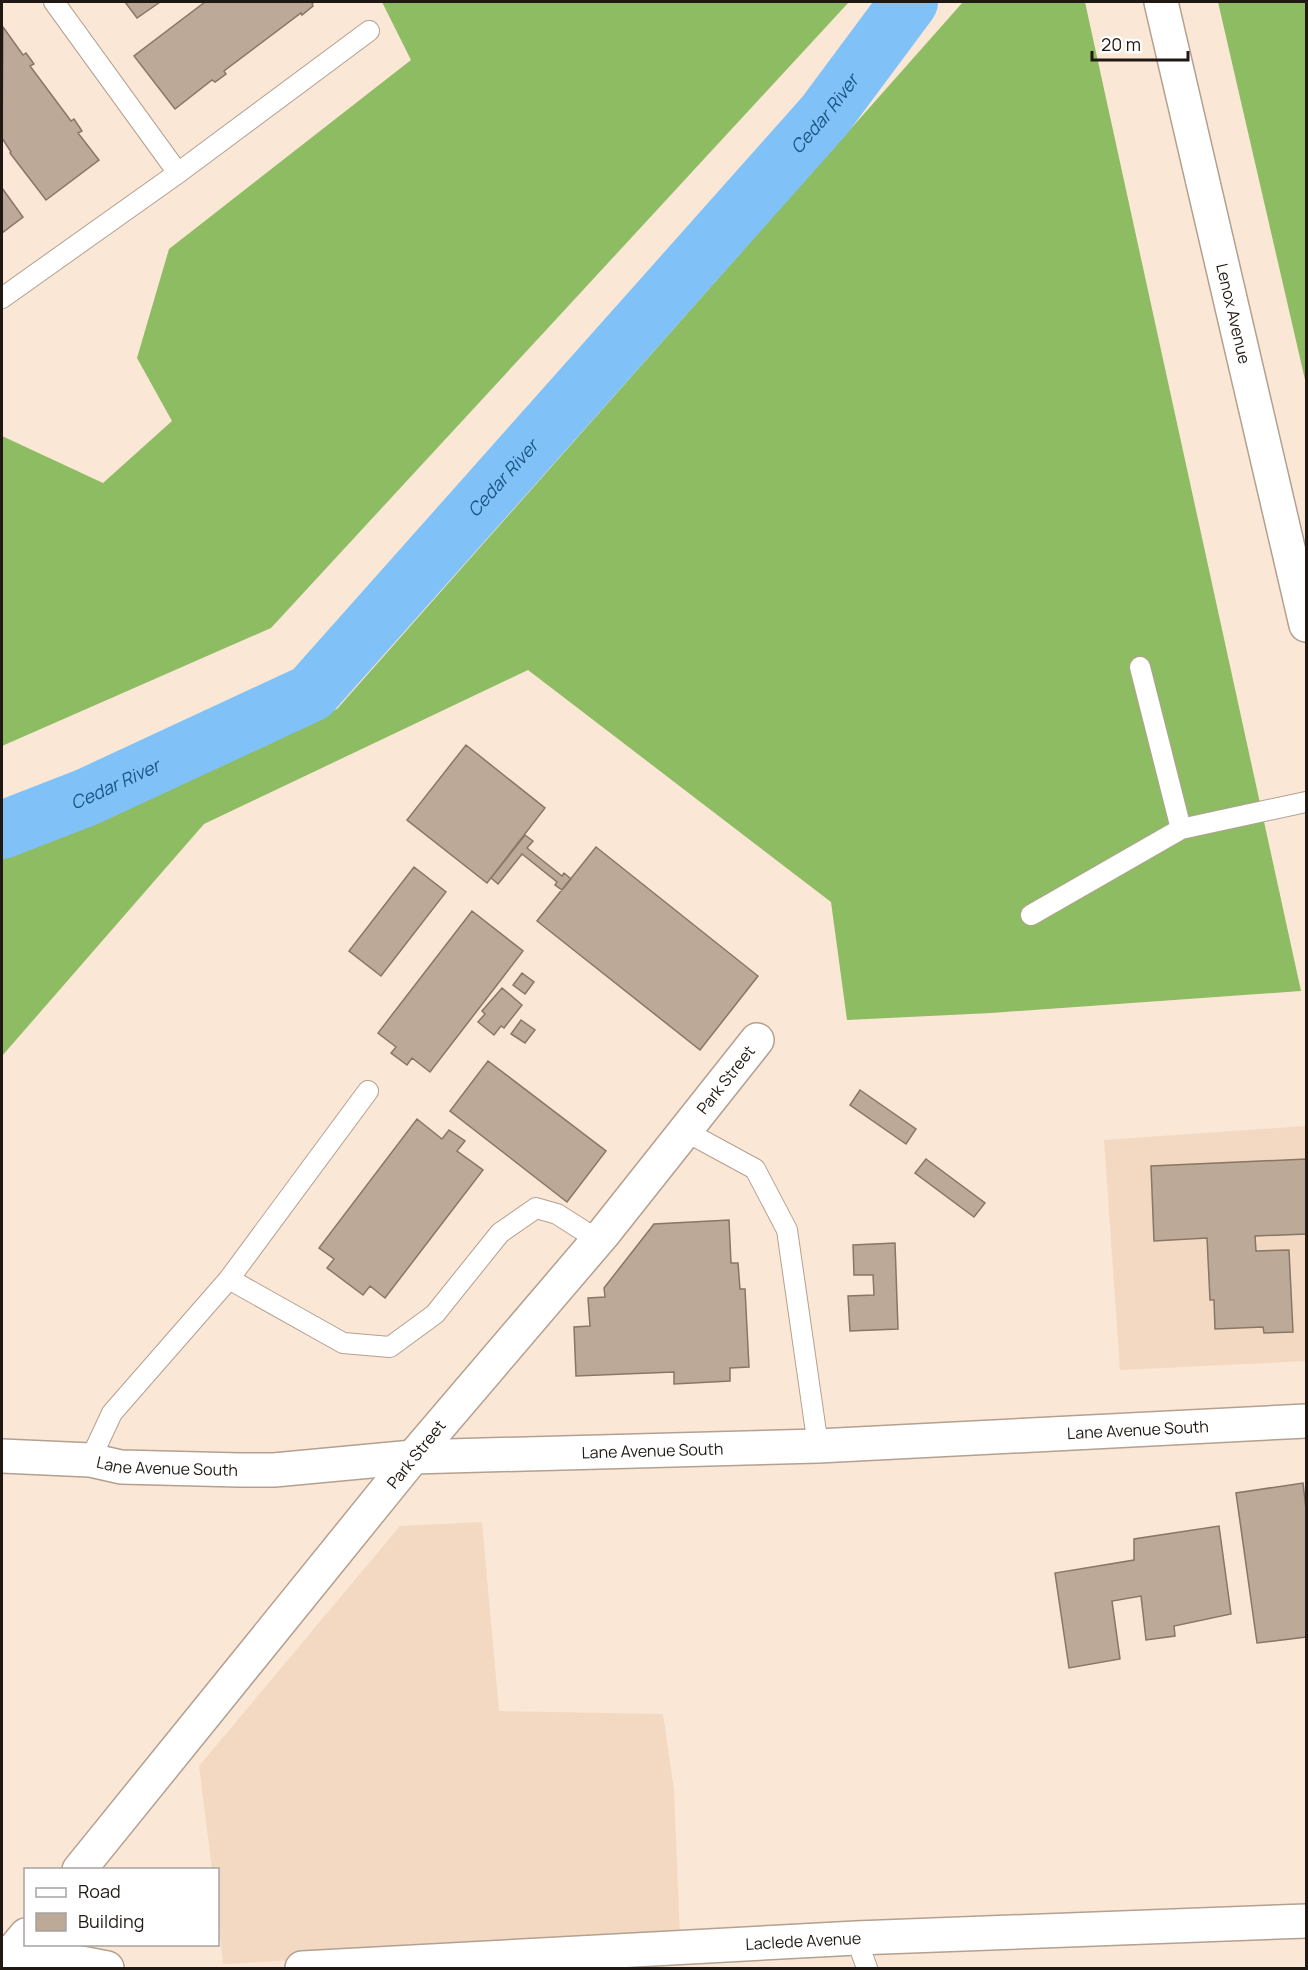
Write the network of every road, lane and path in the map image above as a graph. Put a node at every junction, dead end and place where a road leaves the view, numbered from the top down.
1 (54, 2) edge
2 (1161, 2) edge
3 (369, 31) dead end
4 (178, 173) junction
5 (2, 298) edge
6 (1299, 562) edge
7 (1306, 625) edge
8 (1140, 667) dead end
9 (1306, 802) edge
10 (1181, 829) junction
11 (1031, 915) dead end
12 (757, 1040) dead end
13 (368, 1092) dead end
14 (685, 1131) junction
15 (597, 1240) junction
16 (229, 1279) junction
17 (1306, 1421) edge
18 (818, 1446) junction
19 (2, 1456) edge
20 (413, 1457) junction
21 (90, 1460) junction
22 (80, 1868) edge
23 (1302, 1928) edge
24 (856, 1938) junction
25 (13, 1950) edge
26 (107, 1968) edge
27 (302, 1968) edge
28 (867, 1968) edge

1 - 4 lane
2 - 6 street, Lenox Avenue
3 - 4 lane
4 - 5 lane
6 - 7 street, Lenox Avenue
8 - 10 lane
9 - 10 lane
10 - 11 lane
12 - 14 street, Park Street
13 - 16 lane
14 - 15 street, Park Street
14 - 18 lane
15 - 16 lane
15 - 20 street, Park Street
16 - 21 lane
17 - 18 street, Lane Avenue South
18 - 20 street, Lane Avenue South
19 - 21 street, Lane Avenue South
20 - 21 street, Lane Avenue South
20 - 22 street, Park Street
23 - 24 street, Laclede Avenue
24 - 27 street, Laclede Avenue
24 - 28 lane
25 - 26 street

